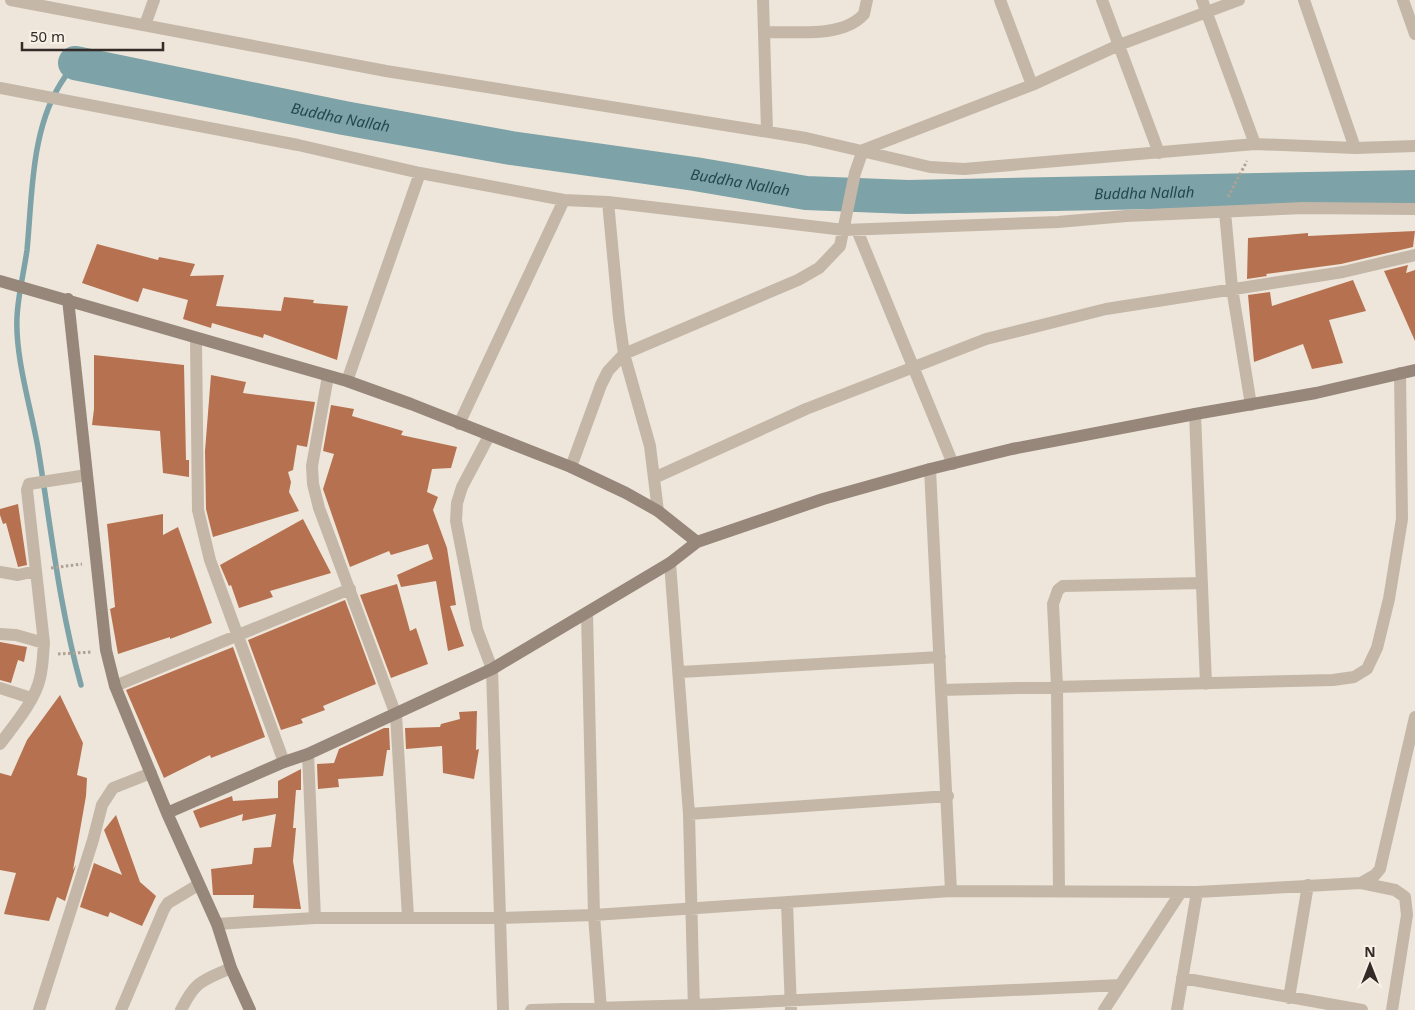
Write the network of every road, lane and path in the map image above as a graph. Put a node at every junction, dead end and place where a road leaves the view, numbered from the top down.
1 (11, 0) edge
2 (154, 0) edge
3 (763, 0) edge
4 (867, 0) edge
5 (1000, 0) edge
6 (1102, 0) edge
7 (1202, 0) edge
8 (1239, 0) edge
9 (1304, 0) edge
10 (1403, 0) edge
11 (1206, 12) junction
12 (146, 25) junction
13 (764, 32) junction
14 (1415, 34) edge
15 (1119, 45) junction
16 (1032, 84) junction
17 (0, 88) edge
18 (767, 131) junction
19 (1255, 144) junction
20 (1415, 146) edge
21 (1355, 148) junction
22 (863, 150) junction
23 (1159, 153) junction
24 (1244, 166) dead end
25 (420, 173) junction
26 (564, 200) junction
27 (608, 202) junction
28 (1226, 206) junction
29 (1415, 209) edge
30 (849, 227) junction
31 (1415, 255) edge
32 (0, 281) edge
33 (1232, 288) junction
34 (68, 299) junction
35 (196, 339) junction
36 (624, 354) junction
37 (914, 367) junction
38 (1415, 370) edge
39 (1400, 373) junction
40 (328, 376) junction
41 (347, 381) junction
42 (1251, 405) junction
43 (1195, 414) junction
44 (459, 424) junction
45 (489, 436) junction
46 (953, 464) junction
47 (571, 467) junction
48 (930, 469) junction
49 (87, 475) junction
50 (654, 478) junction
51 (658, 511) junction
52 (1415, 516) edge
53 (1402, 519) junction
54 (697, 542) junction
55 (670, 563) junction
56 (68, 566) dead end
57 (40, 570) junction
58 (0, 572) edge
59 (1202, 583) junction
60 (350, 589) junction
61 (587, 613) junction
62 (0, 634) edge
63 (237, 637) junction
64 (44, 643) junction
65 (58, 654) dead end
66 (82, 654) dead end
67 (940, 657) junction
68 (492, 669) junction
69 (680, 672) junction
70 (1206, 684) junction
71 (115, 686) junction
72 (1057, 687) junction
73 (0, 688) edge
74 (941, 690) junction
75 (31, 698) junction
76 (396, 715) junction
77 (1415, 717) edge
78 (0, 744) edge
79 (1411, 748) edge
80 (308, 754) junction
81 (284, 762) junction
82 (151, 773) junction
83 (948, 796) junction
84 (167, 813) junction
85 (689, 814) junction
86 (1360, 883) junction
87 (198, 885) junction
88 (1308, 885) junction
89 (1059, 891) junction
90 (951, 892) junction
91 (1181, 892) junction
92 (1197, 892) junction
93 (787, 903) junction
94 (692, 910) junction
95 (594, 915) junction
96 (1411, 916) edge
97 (408, 917) junction
98 (315, 918) junction
99 (500, 918) junction
100 (217, 924) junction
101 (226, 970) junction
102 (1182, 978) junction
103 (1120, 985) junction
104 (1289, 998) junction
105 (791, 1005) edge
106 (1306, 1006) edge
107 (694, 1008) edge
108 (600, 1009) edge
109 (39, 1010) edge
110 (121, 1010) edge
111 (181, 1010) edge
112 (250, 1010) edge
113 (503, 1010) edge
114 (531, 1010) edge
115 (1104, 1010) edge
116 (1177, 1010) edge
117 (1362, 1010) edge
118 (1392, 1010) edge

1 - 12 street
2 - 12 street
3 - 13 street
4 - 13 street
5 - 16 street
6 - 15 street
7 - 11 street
8 - 11 street
9 - 21 street
10 - 14 street
11 - 15 street
11 - 19 street
12 - 18 street
13 - 18 street
15 - 16 street
15 - 23 street
16 - 22 street
17 - 25 street
18 - 22 street
19 - 21 street
19 - 23 street
20 - 21 street
22 - 23 street
22 - 30 street
24 - 28 path
25 - 26 street
25 - 41 street
26 - 27 street
26 - 44 street
27 - 30 street
27 - 36 street
28 - 29 street
28 - 30 street
28 - 33 street
30 - 36 street
30 - 37 street
31 - 33 street
32 - 34 street
33 - 37 street
33 - 42 street
34 - 35 street
34 - 49 street
35 - 40 street
35 - 63 street
36 - 47 street
36 - 50 street
37 - 46 street
37 - 50 street
38 - 39 street
39 - 42 street
39 - 53 street
40 - 41 street
40 - 60 street
41 - 44 street
42 - 43 street
43 - 46 street
43 - 59 street
44 - 45 street
45 - 47 street
45 - 68 street
46 - 48 street
47 - 51 street
48 - 54 street
48 - 67 street
49 - 57 street
49 - 71 street
50 - 51 street
51 - 54 street
52 - 53 street
53 - 70 street
54 - 55 street
55 - 61 street
55 - 69 street
56 - 57 path
57 - 58 street
57 - 64 street
59 - 70 street
59 - 72 street
60 - 63 street
60 - 76 street
61 - 68 street
61 - 95 street
62 - 64 street
63 - 71 street
63 - 81 street
64 - 75 street
65 - 66 path
67 - 69 street
67 - 74 street
68 - 76 street
68 - 99 street
69 - 85 street
70 - 72 street
71 - 82 street
72 - 74 street
72 - 89 street
73 - 75 street
74 - 83 street
75 - 78 street
76 - 80 street
76 - 97 street
77 - 79 street
79 - 86 street
80 - 81 street
80 - 98 street
81 - 84 street
82 - 84 street
82 - 109 street
83 - 85 street
83 - 90 street
84 - 87 street
85 - 94 street
86 - 88 street
86 - 96 street
87 - 100 street
87 - 110 street
88 - 92 street
88 - 104 street
89 - 90 street
89 - 91 street
90 - 93 street
91 - 92 street
91 - 103 street
92 - 102 street
93 - 94 street
93 - 105 street
94 - 95 street
94 - 107 street
95 - 99 street
95 - 108 street
96 - 118 street
97 - 98 street
97 - 99 street
98 - 100 street
99 - 113 street
100 - 101 street
101 - 111 street
101 - 112 street
102 - 104 street
102 - 116 street
103 - 105 street
103 - 115 street
104 - 106 street
105 - 107 street
106 - 117 street
107 - 108 street
108 - 114 street

